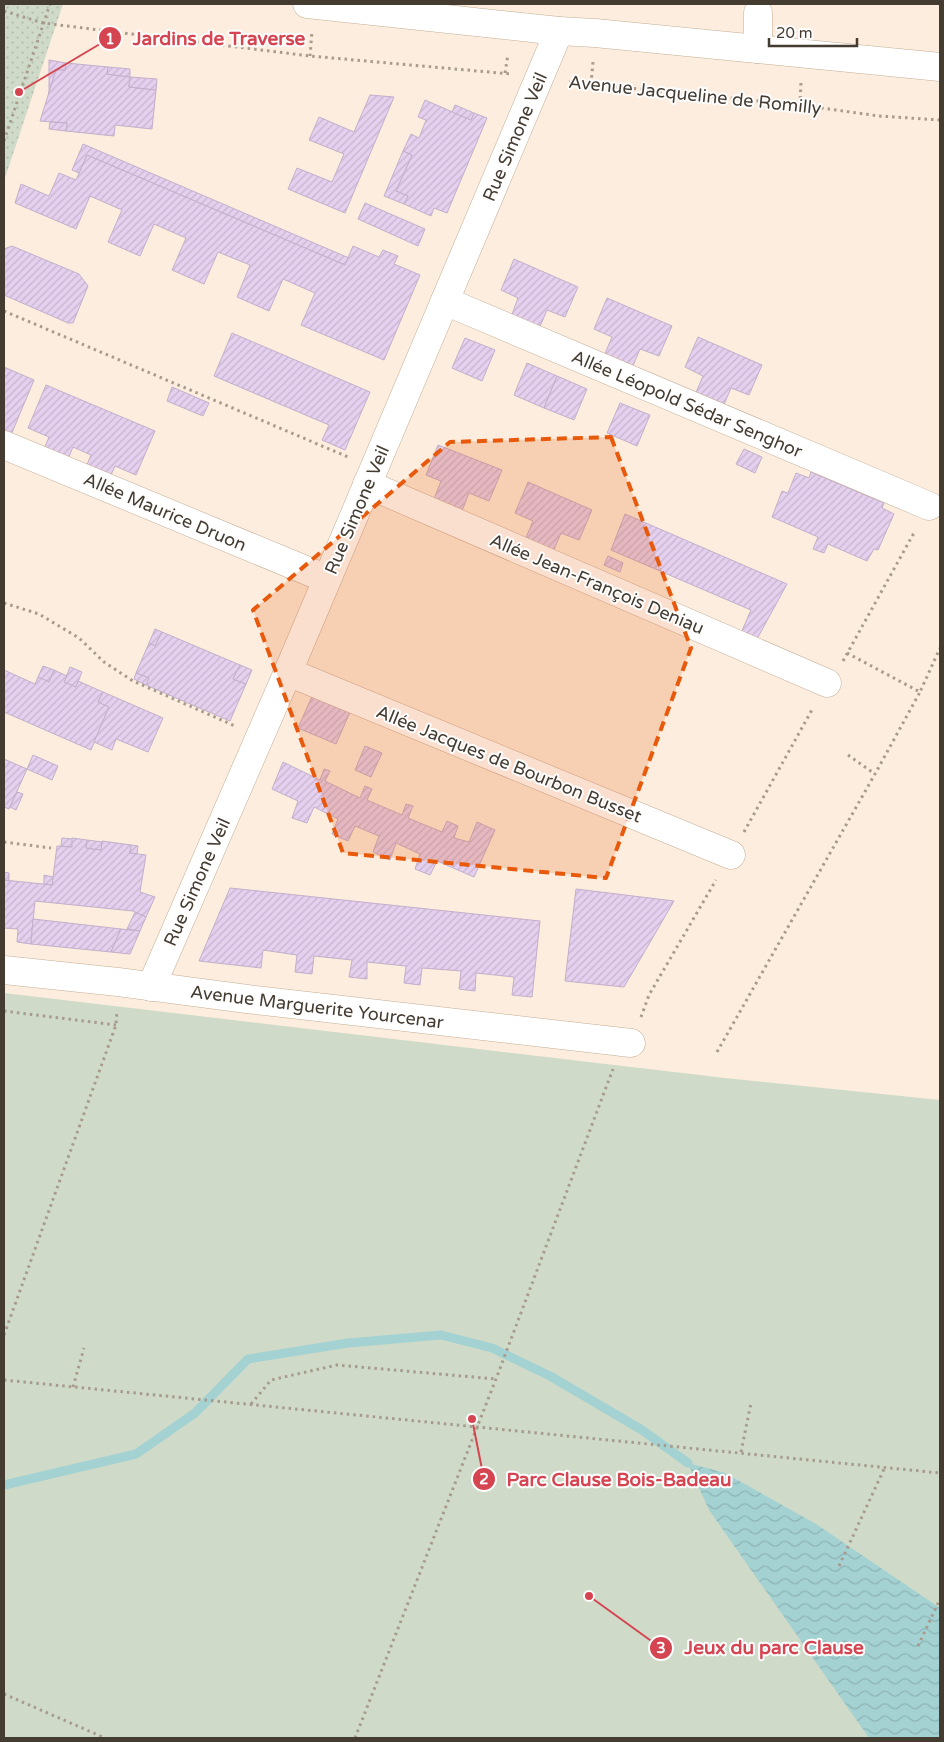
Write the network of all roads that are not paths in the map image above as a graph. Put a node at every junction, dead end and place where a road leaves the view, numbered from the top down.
1 (307, 4) edge
2 (758, 13) dead end
3 (560, 31) junction
4 (758, 49) junction
5 (940, 68) edge
6 (446, 301) junction
7 (4, 445) edge
8 (371, 476) junction
9 (929, 506) road end
10 (327, 579) junction
11 (288, 672) junction
12 (828, 683) road end
13 (730, 855) road end
14 (4, 970) edge
15 (151, 987) junction
16 (625, 1042) road end

1 - 3 street
2 - 4 street
3 - 4 street
3 - 6 street, Rue Simone Veil
4 - 5 street
6 - 8 street, Rue Simone Veil
6 - 9 street, Allée Léopold Sédar Senghor
7 - 10 street, Allée Maurice Druon
8 - 10 street, Rue Simone Veil
8 - 12 street, Allée Jean-François Deniau
10 - 11 street, Rue Simone Veil
11 - 13 street, Allée Jacques de Bourbon Busset
11 - 15 street, Rue Simone Veil
14 - 15 street, Avenue Marguerite Yourcenar
15 - 16 street, Avenue Marguerite Yourcenar

